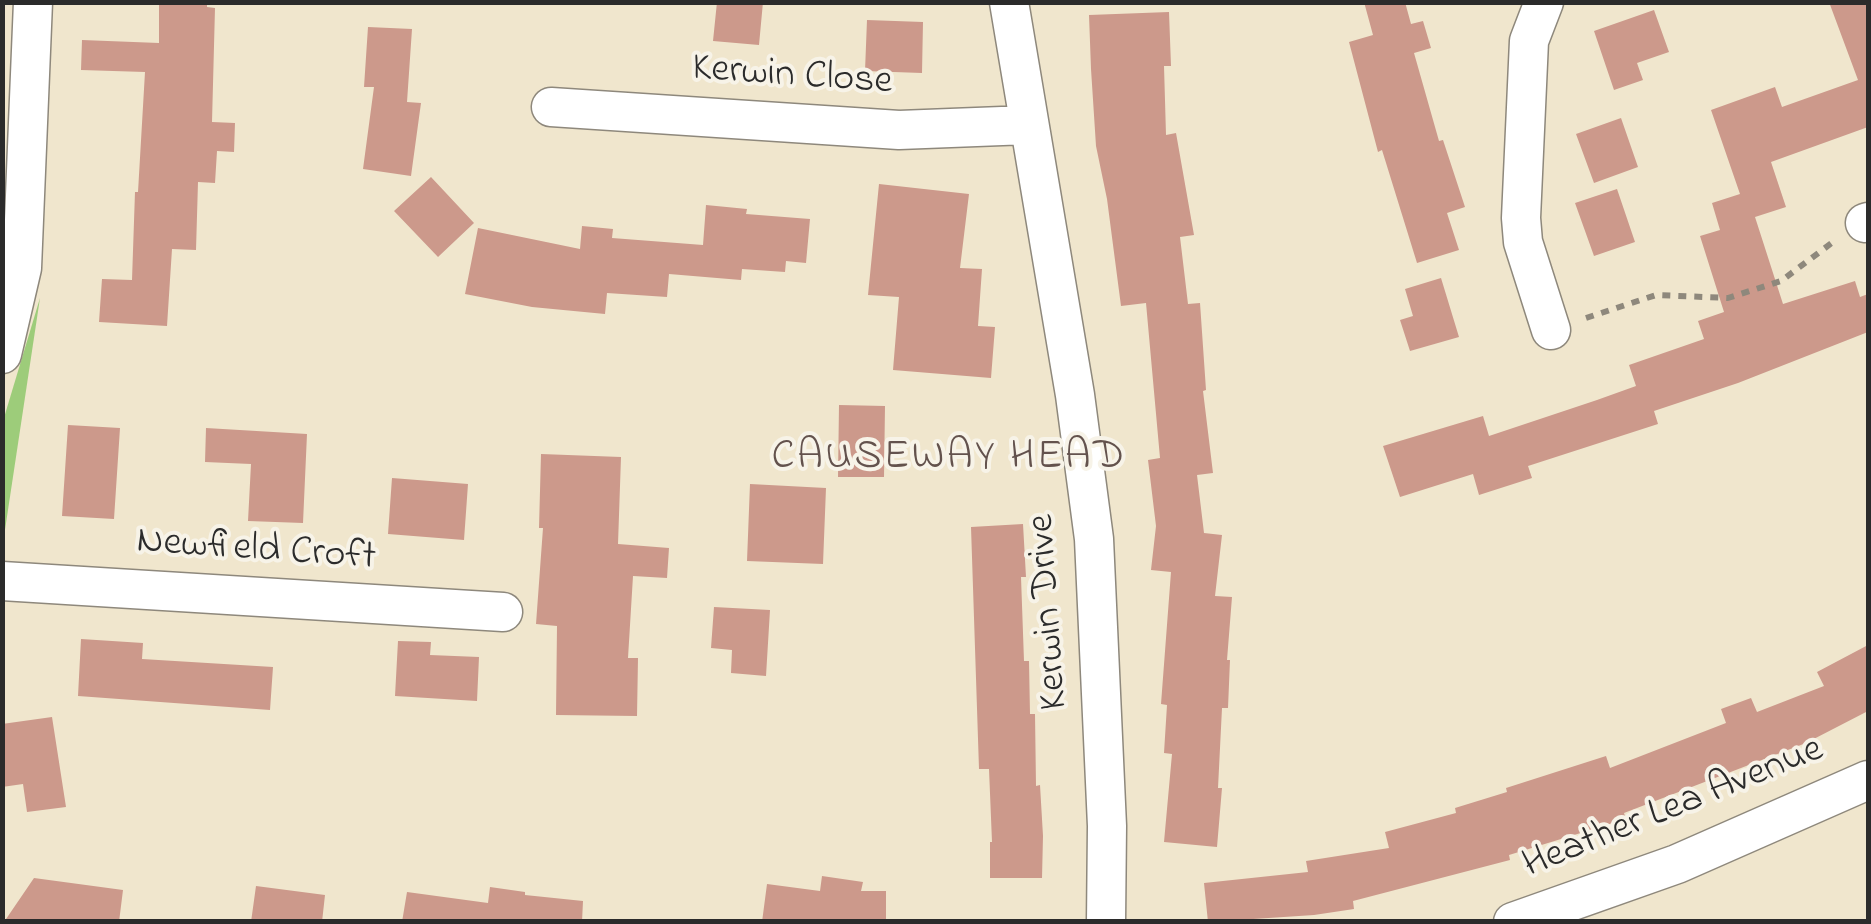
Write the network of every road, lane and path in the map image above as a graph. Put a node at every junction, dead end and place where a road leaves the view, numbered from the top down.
1 (34, 2) edge
2 (1009, 2) edge
3 (1544, 2) edge
4 (551, 107) dead end
5 (1028, 124) junction
6 (1867, 222) edge
7 (1551, 330) joint
8 (2, 354) edge
9 (2, 581) edge
10 (503, 612) dead end
11 (1868, 783) edge
12 (1106, 922) edge
13 (1513, 922) edge

1 - 8 street
2 - 5 street, Kerwin Drive
3 - 7 street
4 - 5 street, Kerwin Close
5 - 12 street, Kerwin Drive
6 - 7 path
9 - 10 street, Newfield Croft
11 - 13 street, Heather Lea Avenue

